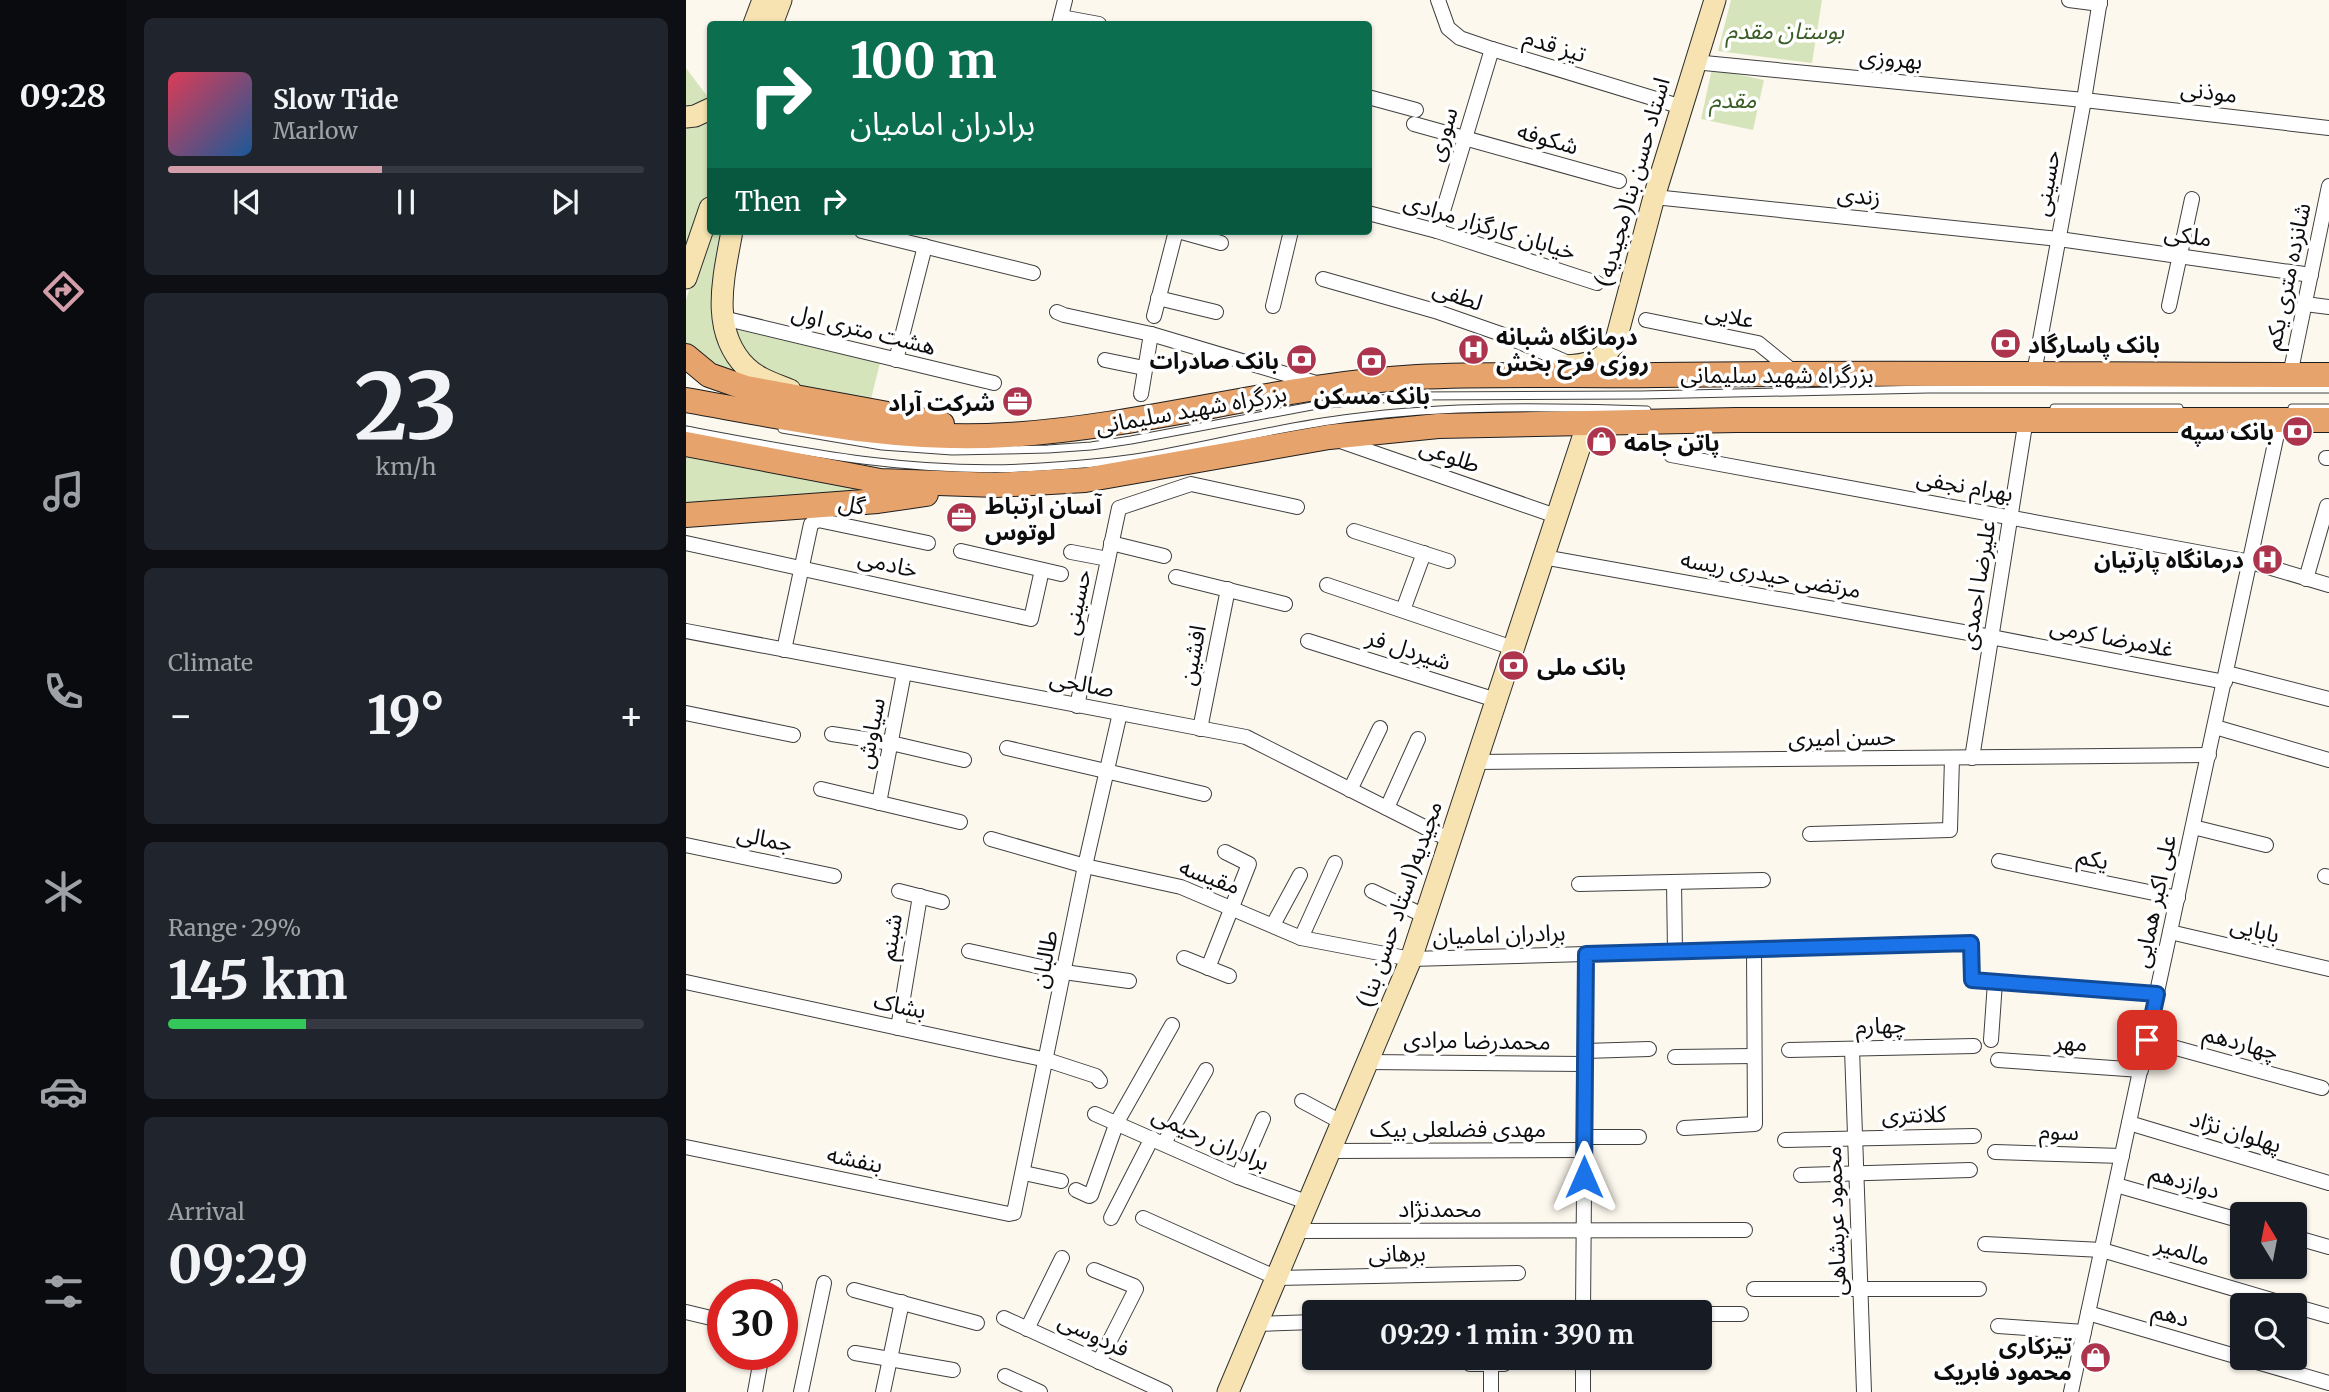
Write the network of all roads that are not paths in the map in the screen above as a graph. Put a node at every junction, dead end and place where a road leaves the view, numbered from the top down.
1 (763, 0) edge
2 (781, 0) edge
3 (791, 0) edge
4 (1065, 0) edge
5 (1438, 0) edge
6 (1714, 0) edge
7 (2069, 0) edge
8 (2100, 2) edge
9 (755, 21) edge
10 (773, 21) edge
11 (785, 21) edge
12 (1060, 21) edge
13 (1492, 49) junction
14 (1694, 62) junction
15 (1372, 99) edge
16 (2084, 100) junction
17 (1682, 107) junction
18 (707, 110) edge
19 (686, 117) edge
20 (2329, 128) edge
21 (1465, 138) junction
22 (1619, 181) dead end
23 (2329, 186) edge
24 (1654, 197) junction
25 (2192, 199) dead end
26 (1372, 214) edge
27 (707, 217) edge
28 (1437, 231) junction
29 (731, 235) edge
30 (879, 235) edge
31 (1176, 235) edge
32 (1192, 235) edge
33 (1290, 235) edge
34 (2059, 239) junction
35 (1221, 243) dead end
36 (925, 246) junction
37 (2322, 254) edge
38 (2180, 257) junction
39 (1033, 273) dead end
40 (2311, 275) junction
41 (686, 278) edge
42 (1324, 279) dead end
43 (1597, 283) dead end
44 (1157, 298) junction
45 (2305, 304) junction
46 (1273, 306) dead end
47 (2169, 306) dead end
48 (2329, 307) edge
49 (1057, 312) dead end
50 (1216, 312) dead end
51 (1154, 316) dead end
52 (723, 318) junction
53 (1646, 320) dead end
54 (1150, 334) junction
55 (686, 356) edge
56 (896, 360) junction
57 (1105, 360) dead end
58 (1574, 365) junction
59 (1144, 368) junction
60 (1795, 373) junction
61 (2034, 373) junction
62 (2290, 375) junction
63 (2329, 375) edge
64 (1418, 377) junction
65 (994, 383) dead end
66 (1324, 386) junction
67 (2329, 389) edge
68 (1141, 394) dead end
69 (686, 400) edge
70 (825, 403) junction
71 (2191, 408) dead end
72 (2329, 408) edge
73 (1656, 410) dead end
74 (2037, 413) junction
75 (2284, 414) junction
76 (2329, 420) edge
77 (1588, 422) junction
78 (772, 427) dead end
79 (686, 430) edge
80 (1005, 435) junction
81 (1329, 437) junction
82 (686, 444) edge
83 (1671, 455) dead end
84 (996, 485) junction
85 (1297, 507) dead end
86 (2329, 507) edge
87 (686, 515) edge
88 (1556, 516) junction
89 (2012, 516) junction
90 (1354, 530) dead end
91 (686, 543) edge
92 (928, 543) dead end
93 (1111, 543) junction
94 (961, 551) dead end
95 (1071, 552) dead end
96 (1424, 554) junction
97 (1164, 556) dead end
98 (1543, 557) junction
99 (1108, 559) junction
100 (1448, 561) dead end
101 (2250, 562) junction
102 (802, 567) junction
103 (1042, 570) junction
104 (1061, 574) dead end
105 (1176, 577) dead end
106 (2306, 579) junction
107 (1327, 585) dead end
108 (2329, 585) edge
109 (1228, 589) junction
110 (1285, 604) dead end
111 (1403, 611) junction
112 (686, 631) edge
113 (1992, 637) junction
114 (1308, 641) dead end
115 (1513, 648) junction
116 (785, 650) junction
117 (905, 673) junction
118 (2226, 678) junction
119 (2329, 699) edge
120 (1496, 700) junction
121 (1077, 706) junction
122 (686, 713) edge
123 (1120, 713) junction
124 (2215, 727) junction
125 (1380, 728) dead end
126 (1200, 729) junction
127 (832, 734) dead end
128 (793, 735) dead end
129 (1418, 739) dead end
130 (891, 743) junction
131 (1007, 748) dead end
132 (2209, 755) junction
133 (1952, 758) junction
134 (1972, 758) junction
135 (964, 760) dead end
136 (2329, 760) edge
137 (1475, 762) junction
138 (1108, 773) junction
139 (821, 789) dead end
140 (1350, 790) junction
141 (1204, 794) dead end
142 (879, 803) junction
143 (1387, 808) junction
144 (960, 822) dead end
145 (2193, 827) junction
146 (1810, 834) dead end
147 (990, 839) dead end
148 (1450, 840) junction
149 (686, 845) edge
150 (2266, 845) dead end
151 (1225, 852) dead end
152 (1999, 861) dead end
153 (1335, 863) dead end
154 (1085, 866) junction
155 (1300, 875) dead end
156 (834, 876) dead end
157 (1763, 880) dead end
158 (1674, 882) junction
159 (1579, 884) dead end
160 (899, 891) dead end
161 (1372, 891) dead end
162 (920, 896) junction
163 (2178, 898) junction
164 (942, 902) dead end
165 (1233, 908) junction
166 (1425, 916) junction
167 (1273, 925) junction
168 (2171, 932) junction
169 (1301, 938) junction
170 (1754, 949) junction
171 (969, 951) dead end
172 (1675, 952) junction
173 (1586, 954) junction
174 (1184, 958) dead end
175 (1411, 959) junction
176 (1208, 968) junction
177 (2329, 969) edge
178 (1064, 972) junction
179 (1229, 976) dead end
180 (1129, 981) dead end
181 (686, 982) edge
182 (1995, 982) junction
183 (2157, 994) junction
184 (1172, 1025) dead end
185 (898, 1028) junction
186 (1991, 1040) dead end
187 (2147, 1040) junction
188 (1974, 1046) dead end
189 (1650, 1049) dead end
190 (1852, 1049) junction
191 (1789, 1050) dead end
192 (1754, 1056) junction
193 (1585, 1057) junction
194 (1675, 1058) dead end
195 (1047, 1060) junction
196 (1998, 1060) dead end
197 (1368, 1062) junction
198 (1206, 1070) dead end
199 (2141, 1070) junction
200 (1100, 1080) dead end
201 (2322, 1088) dead end
202 (1302, 1101) dead end
203 (1095, 1114) dead end
204 (1263, 1119) dead end
205 (1118, 1122) junction
206 (1343, 1123) junction
207 (2129, 1123) junction
208 (1684, 1128) dead end
209 (1974, 1136) dead end
210 (1639, 1137) dead end
211 (1855, 1138) junction
212 (1158, 1140) junction
213 (1785, 1140) dead end
214 (1585, 1144) junction
215 (686, 1147) edge
216 (1331, 1152) junction
217 (1995, 1152) dead end
218 (2122, 1156) junction
219 (1970, 1170) dead end
220 (1024, 1173) junction
221 (1856, 1174) junction
222 (1801, 1175) dead end
223 (1238, 1177) junction
224 (1061, 1181) dead end
225 (2329, 1183) edge
226 (2116, 1185) junction
227 (1076, 1190) dead end
228 (1309, 1203) junction
229 (1014, 1213) joint
230 (1111, 1218) dead end
231 (1143, 1218) dead end
232 (2230, 1218) edge
233 (1584, 1230) junction
234 (1745, 1230) dead end
235 (1297, 1231) junction
236 (2307, 1241) edge
237 (1984, 1244) dead end
238 (2329, 1247) edge
239 (2102, 1251) junction
240 (1062, 1258) dead end
241 (1094, 1270) dead end
242 (1518, 1273) dead end
243 (1277, 1278) junction
244 (824, 1283) dead end
245 (1754, 1289) dead end
246 (1979, 1289) dead end
247 (854, 1290) dead end
248 (1860, 1290) junction
249 (2248, 1293) edge
250 (1583, 1300) edge
251 (902, 1302) junction
252 (2307, 1310) edge
253 (686, 1312) edge
254 (2088, 1313) junction
255 (1712, 1314) edge
256 (1741, 1314) dead end
257 (2329, 1316) edge
258 (707, 1317) edge
259 (1004, 1318) dead end
260 (1302, 1322) edge
261 (977, 1323) dead end
262 (1257, 1324) junction
263 (1998, 1326) dead end
264 (1027, 1329) junction
265 (2084, 1332) junction
266 (855, 1353) dead end
267 (2230, 1354) edge
268 (890, 1359) junction
269 (1099, 1362) junction
270 (759, 1370) edge
271 (953, 1370) dead end
272 (1496, 1370) edge
273 (1583, 1370) edge
274 (2284, 1370) edge
275 (1005, 1376) dead end
276 (2329, 1383) edge
277 (755, 1392) edge
278 (801, 1392) edge
279 (883, 1392) edge
280 (1040, 1392) edge
281 (1165, 1392) edge
282 (1228, 1392) edge
283 (1491, 1392) edge
284 (1583, 1392) edge
285 (1864, 1392) edge
286 (2072, 1392) edge

1 - 9 main road
2 - 10 main road
3 - 11 main road
4 - 12 street
5 - 13 street, تیز قدم
6 - 14 main road, استاد حسن بنا(مجیدیه)
7 - 8 street
8 - 16 street, حسینی
13 - 17 street, تیز قدم
13 - 21 street, سوری
14 - 16 street, بهروزی
14 - 17 main road, استاد حسن بنا(مجیدیه)
15 - 21 street, شکوفه
16 - 20 street, موذنی
16 - 34 street, حسینی
17 - 24 main road, استاد حسن بنا(مجیدیه)
18 - 19 main road
21 - 22 street, شکوفه
21 - 28 street, سوری
23 - 37 street, شانزده متری یکم
24 - 34 street, زندی
24 - 58 main road, استاد حسن بنا(مجیدیه)
25 - 38 street
26 - 28 street, خیابان کارگزار مرادی
27 - 41 main road
28 - 43 street, خیابان کارگزار مرادی
29 - 52 main road
30 - 36 street
31 - 44 street
32 - 35 street
33 - 46 street
34 - 38 street, ملکی
34 - 61 street, حسینی
36 - 39 street
36 - 56 street
37 - 40 street, شانزده متری یکم
38 - 40 street, ملکی
38 - 47 street
40 - 45 street, شانزده متری یکم
42 - 58 street, لطفی
44 - 50 street
44 - 51 street
45 - 48 street
45 - 62 street, شانزده متری یکم
49 - 54 street
52 - 56 street, هشت متری اول
52 - 70 main road
53 - 60 street, علایی
54 - 59 street
54 - 66 street
55 - 70 highway
56 - 65 street, هشت متری اول
57 - 59 street
58 - 64 main road, استاد حسن بنا(مجیدیه)
59 - 68 street
60 - 61 highway, بزرگراه شهید سلیمانی
60 - 64 highway, بزرگراه شهید سلیمانی
61 - 62 highway, بزرگراه شهید سلیمانی
62 - 63 highway, بزرگراه شهید سلیمانی
64 - 66 highway, بزرگراه شهید سلیمانی
66 - 80 highway, بزرگراه شهید سلیمانی
67 - 78 lane
69 - 80 highway, بزرگراه شهید سلیمانی
70 - 80 highway
71 - 74 lane
72 - 75 lane
73 - 79 lane
74 - 75 highway
74 - 77 highway
74 - 89 street, علیرضا احمدی
75 - 76 highway
75 - 101 street, علی اکبر همایی
77 - 81 highway
77 - 88 main road, مجیدیه(استاد حسن بنا)
81 - 84 highway
81 - 88 street, طلوعی
82 - 84 highway
83 - 89 street, بهرام نجفی
84 - 87 highway
85 - 93 street, حسینی
86 - 106 street
88 - 98 main road, مجیدیه(استاد حسن بنا)
89 - 101 street, بهرام نجفی
89 - 113 street, علیرضا احمدی
90 - 96 street
91 - 102 street, خادمی
92 - 102 street, گل
93 - 97 street
93 - 99 street, حسینی
94 - 103 street
95 - 99 street
96 - 100 street
96 - 111 street
98 - 113 street, مرتضی حیدری ریسه
98 - 115 main road, مجیدیه(استاد حسن بنا)
99 - 121 street, حسینی
101 - 106 street, بهرام نجفی
101 - 118 street, علی اکبر همایی
102 - 103 street, خادمی
102 - 116 street, گل
103 - 104 street
105 - 109 street
106 - 108 street, بهرام نجفی
107 - 111 street
109 - 110 street
109 - 126 street, افشین
111 - 115 street
112 - 116 street, صالحی
113 - 118 street, غلامرضا کرمی
113 - 134 street, علیرضا احمدی
114 - 120 street, شیردل فر
115 - 120 main road, مجیدیه(استاد حسن بنا)
116 - 117 street, صالحی
117 - 121 street, صالحی
117 - 130 street, سیاوش
118 - 119 street, غلامرضا کرمی
118 - 124 street, علی اکبر همایی
120 - 137 main road, مجیدیه(استاد حسن بنا)
121 - 123 street, صالحی
122 - 128 street
123 - 126 street, صالحی
123 - 138 street, طالبان
124 - 132 street, علی اکبر همایی
124 - 136 street
125 - 140 street
126 - 140 street, صالحی
127 - 130 street
129 - 143 street
130 - 135 street
130 - 142 street, سیاوش
131 - 138 street
132 - 134 street, حسن امیری
132 - 145 street, علی اکبر همایی
133 - 134 street, حسن امیری
133 - 137 street, حسن امیری
133 - 146 street
137 - 148 main road, مجیدیه(استاد حسن بنا)
138 - 141 street
138 - 154 street, طالبان
139 - 142 street
140 - 143 street, صالحی
142 - 144 street
143 - 148 street, صالحی
145 - 150 street
145 - 163 street, علی اکبر همایی
147 - 154 street, مقیسه
148 - 166 main road, مجیدیه(استاد حسن بنا)
149 - 156 street, جمالی
151 - 165 street
152 - 163 street, یکم
153 - 169 street
154 - 165 street, مقیسه
154 - 178 street, طالبان
155 - 167 street
157 - 158 street
158 - 159 street
158 - 172 street
160 - 162 street
161 - 166 street
162 - 164 street
162 - 185 street, شبنم
163 - 168 street, علی اکبر همایی
165 - 167 street, مقیسه
165 - 176 street
166 - 175 main road, مجیدیه(استاد حسن بنا)
167 - 169 street, مقیسه
168 - 177 street, بابایی
168 - 183 street, علی اکبر همایی
169 - 175 street, مقیسه
170 - 172 street, برادران امامیان
170 - 182 street, برادران امامیان
170 - 192 street
171 - 178 street
172 - 173 street, برادران امامیان
173 - 175 street, برادران امامیان
173 - 193 street
174 - 176 street
175 - 197 main road, مجیدیه(استاد حسن بنا)
176 - 179 street
178 - 180 street
178 - 195 street, طالبان
181 - 185 street, بشاک
182 - 183 street
182 - 186 street
183 - 187 street, علی اکبر همایی
184 - 205 street
185 - 195 street, بشاک
187 - 199 street, علی اکبر همایی
187 - 201 street, چهاردهم
188 - 190 street, چهارم
189 - 193 street, محمدرضا مرادی
190 - 191 street, چهارم
190 - 211 street, محمود عربشاهی
192 - 194 street
192 - 208 street
193 - 197 street, محمدرضا مرادی
193 - 214 street
195 - 200 street, بشاک
195 - 220 street, طالبان
196 - 199 street, مهر
197 - 206 main road, مجیدیه(استاد حسن بنا)
198 - 212 street
199 - 207 street, علی اکبر همایی
202 - 206 street
203 - 205 street, برادران رحیمی
204 - 223 street
205 - 212 street, برادران رحیمی
205 - 227 street
206 - 216 main road, مجیدیه(استاد حسن بنا)
207 - 218 street, علی اکبر همایی
207 - 225 street, پهلوان نژاد
209 - 211 street, کلانتری
210 - 214 street, مهدی فضلعلی بیک
211 - 213 street, کلانتری
211 - 221 street, محمود عربشاهی
212 - 223 street, برادران رحیمی
212 - 230 street
214 - 216 street, مهدی فضلعلی بیک
214 - 233 street
215 - 229 street, بنفشه
216 - 228 main road, مجیدیه(استاد حسن بنا)
217 - 218 street, سوم
218 - 226 street, علی اکبر همایی
219 - 221 street
220 - 224 street
220 - 229 street, طالبان
221 - 222 street
221 - 248 street, محمود عربشاهی
223 - 228 street, برادران رحیمی
226 - 232 street, دوازدهم
226 - 239 street, علی اکبر همایی
228 - 235 main road, مجیدیه(استاد حسن بنا)
231 - 243 street
233 - 234 street, محمدنژاد
233 - 235 street, محمدنژاد
233 - 250 street
235 - 243 main road, مجیدیه(استاد حسن بنا)
236 - 238 street
237 - 239 street, مالمیر
239 - 249 street, مالمیر
239 - 254 street, علی اکبر همایی
240 - 264 street
241 - 269 street
242 - 243 street, برهانی
243 - 262 main road, مجیدیه(استاد حسن بنا)
244 - 278 street
245 - 248 street
246 - 248 street
247 - 251 street
248 - 285 street, محمود عربشاهی
251 - 261 street
251 - 268 street
252 - 257 street, مالمیر
253 - 258 street
254 - 265 street, علی اکبر همایی
254 - 267 street, دهم
255 - 256 street
259 - 264 street, فردوسی
260 - 262 street
262 - 282 main road, مجیدیه(استاد حسن بنا)
263 - 265 street
264 - 269 street, فردوسی
265 - 286 street, علی اکبر همایی
266 - 268 street
268 - 271 street
268 - 279 street
269 - 281 street, فردوسی
270 - 277 street
272 - 283 street
273 - 284 street
274 - 276 street, دهم
275 - 280 street

